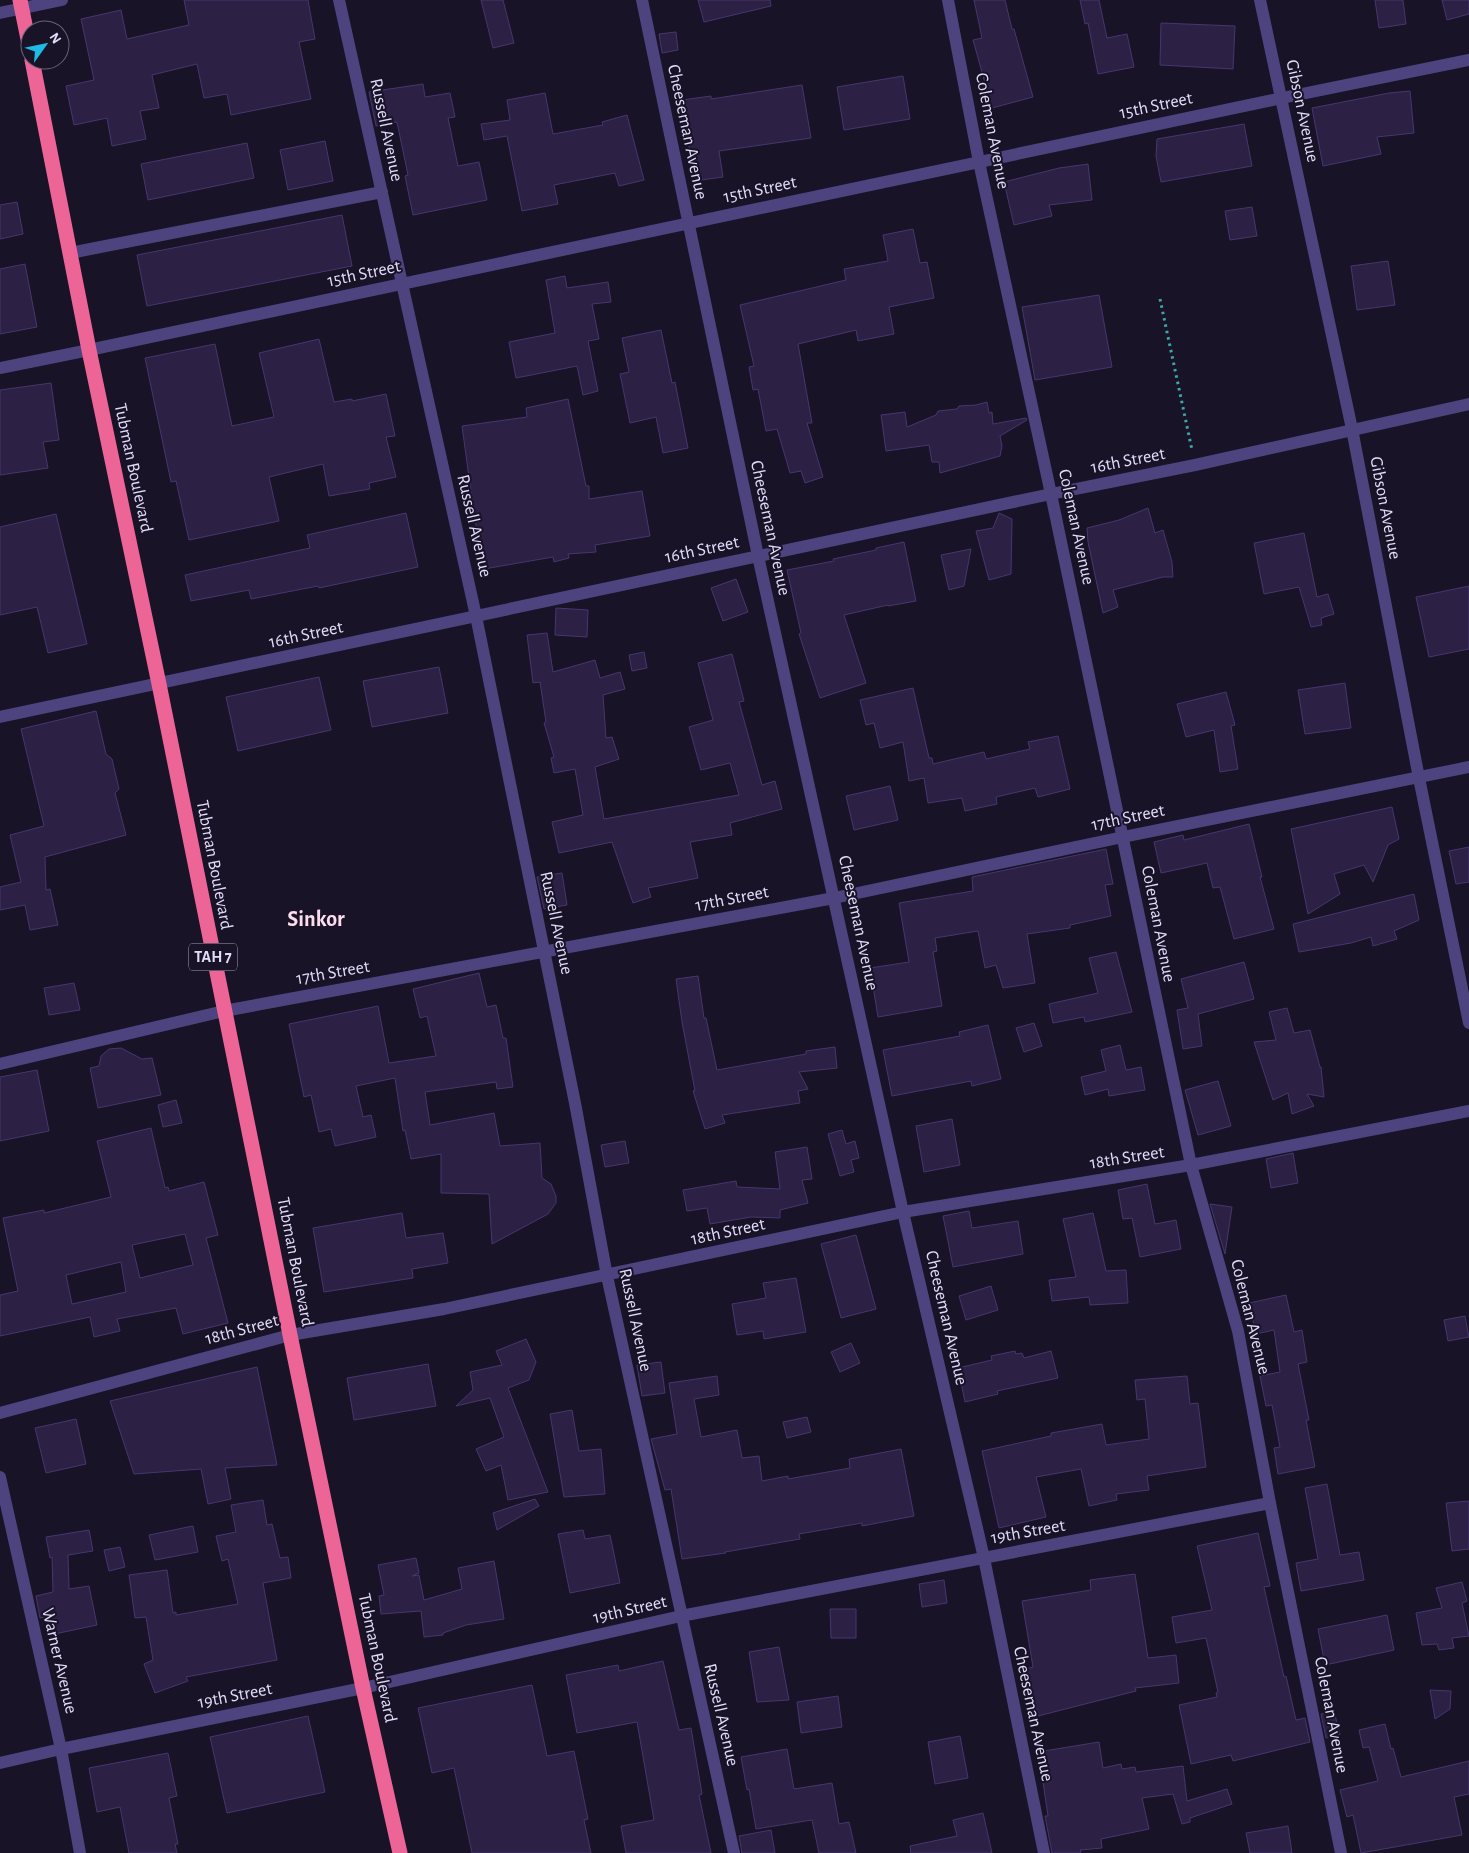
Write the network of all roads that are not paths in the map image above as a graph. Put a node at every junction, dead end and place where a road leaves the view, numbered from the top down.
1 (62, 0) edge
2 (339, 0) edge
3 (642, 0) edge
4 (948, 0) edge
5 (1260, 0) edge
6 (21, 4) edge
7 (0, 13) edge
8 (24, 20) edge
9 (1469, 60) edge
10 (34, 70) edge
11 (1282, 98) junction
12 (979, 162) junction
13 (382, 192) junction
14 (688, 224) junction
15 (70, 253) junction
16 (402, 284) junction
17 (89, 350) junction
18 (0, 368) edge
19 (1469, 404) edge
20 (1352, 429) junction
21 (1051, 494) junction
22 (758, 556) junction
23 (476, 616) junction
24 (159, 684) junction
25 (0, 717) edge
26 (1469, 767) edge
27 (1419, 778) junction
28 (1123, 837) junction
29 (834, 898) junction
30 (544, 952) junction
31 (224, 1011) junction
32 (1469, 1023) edge
33 (0, 1064) edge
34 (1469, 1111) edge
35 (1191, 1165) junction
36 (903, 1212) junction
37 (607, 1276) junction
38 (290, 1335) junction
39 (0, 1412) edge
40 (0, 1477) edge
41 (1270, 1503) junction
42 (984, 1558) junction
43 (681, 1616) junction
44 (363, 1688) junction
45 (61, 1749) junction
46 (0, 1763) edge
47 (80, 1853) edge
48 (400, 1853) edge
49 (734, 1853) edge
50 (1044, 1853) edge
51 (1341, 1853) edge

1 - 6 street
2 - 13 street, Russell Avenue
3 - 14 street, Cheeseman Avenue
4 - 12 street, Coleman Avenue
5 - 11 street, Gibson Avenue
6 - 7 street
6 - 8 highway
9 - 11 street, 15th Street
10 - 15 highway, Tubman Boulevard / TAH 7
11 - 12 street, 15th Street
11 - 20 street, Gibson Avenue
12 - 14 street, 15th Street
12 - 21 street, Coleman Avenue
13 - 15 street
13 - 16 street, Russell Avenue
14 - 16 street, 15th Street
14 - 22 street, Cheeseman Avenue
15 - 17 highway, Tubman Boulevard / TAH 7
16 - 17 street, 15th Street
16 - 23 street, Russell Avenue
17 - 18 street, 15th Street
17 - 24 highway, Tubman Boulevard / TAH 7
19 - 20 street, 16th Street
20 - 21 street, 16th Street
20 - 27 street, Gibson Avenue
21 - 22 street, 16th Street
21 - 28 street, Coleman Avenue
22 - 23 street, 16th Street
22 - 29 street, Cheeseman Avenue
23 - 24 street, 16th Street
23 - 30 street, Russell Avenue
24 - 25 street, 16th Street
24 - 31 highway, Tubman Boulevard / TAH 7
26 - 27 street, 17th Street
27 - 28 street, 17th Street
27 - 32 street, Gibson Avenue
28 - 29 street, 17th Street
28 - 35 street, Coleman Avenue
29 - 30 street, 17th Street
29 - 36 street, Cheeseman Avenue
30 - 31 street, 17th Street
30 - 37 street, Russell Avenue
31 - 33 street, 17th Street
31 - 38 highway, Tubman Boulevard / TAH 7
34 - 35 street, 18th Street
35 - 36 street, 18th Street
35 - 41 street, Coleman Avenue
36 - 37 street, 18th Street
36 - 42 street, Cheeseman Avenue
37 - 38 street, 18th Street
37 - 43 street, Russell Avenue
38 - 39 street, 18th Street
38 - 44 highway, Tubman Boulevard / TAH 7
40 - 45 street, Warner Avenue
41 - 42 street, 19th Street
41 - 51 street, Coleman Avenue
42 - 43 street, 19th Street
42 - 50 street, Cheeseman Avenue
43 - 44 street, 19th Street
43 - 49 street, Russell Avenue
44 - 45 street, 19th Street
44 - 48 highway, Tubman Boulevard / TAH 7
45 - 46 street, 19th Street
45 - 47 street, Warner Avenue

